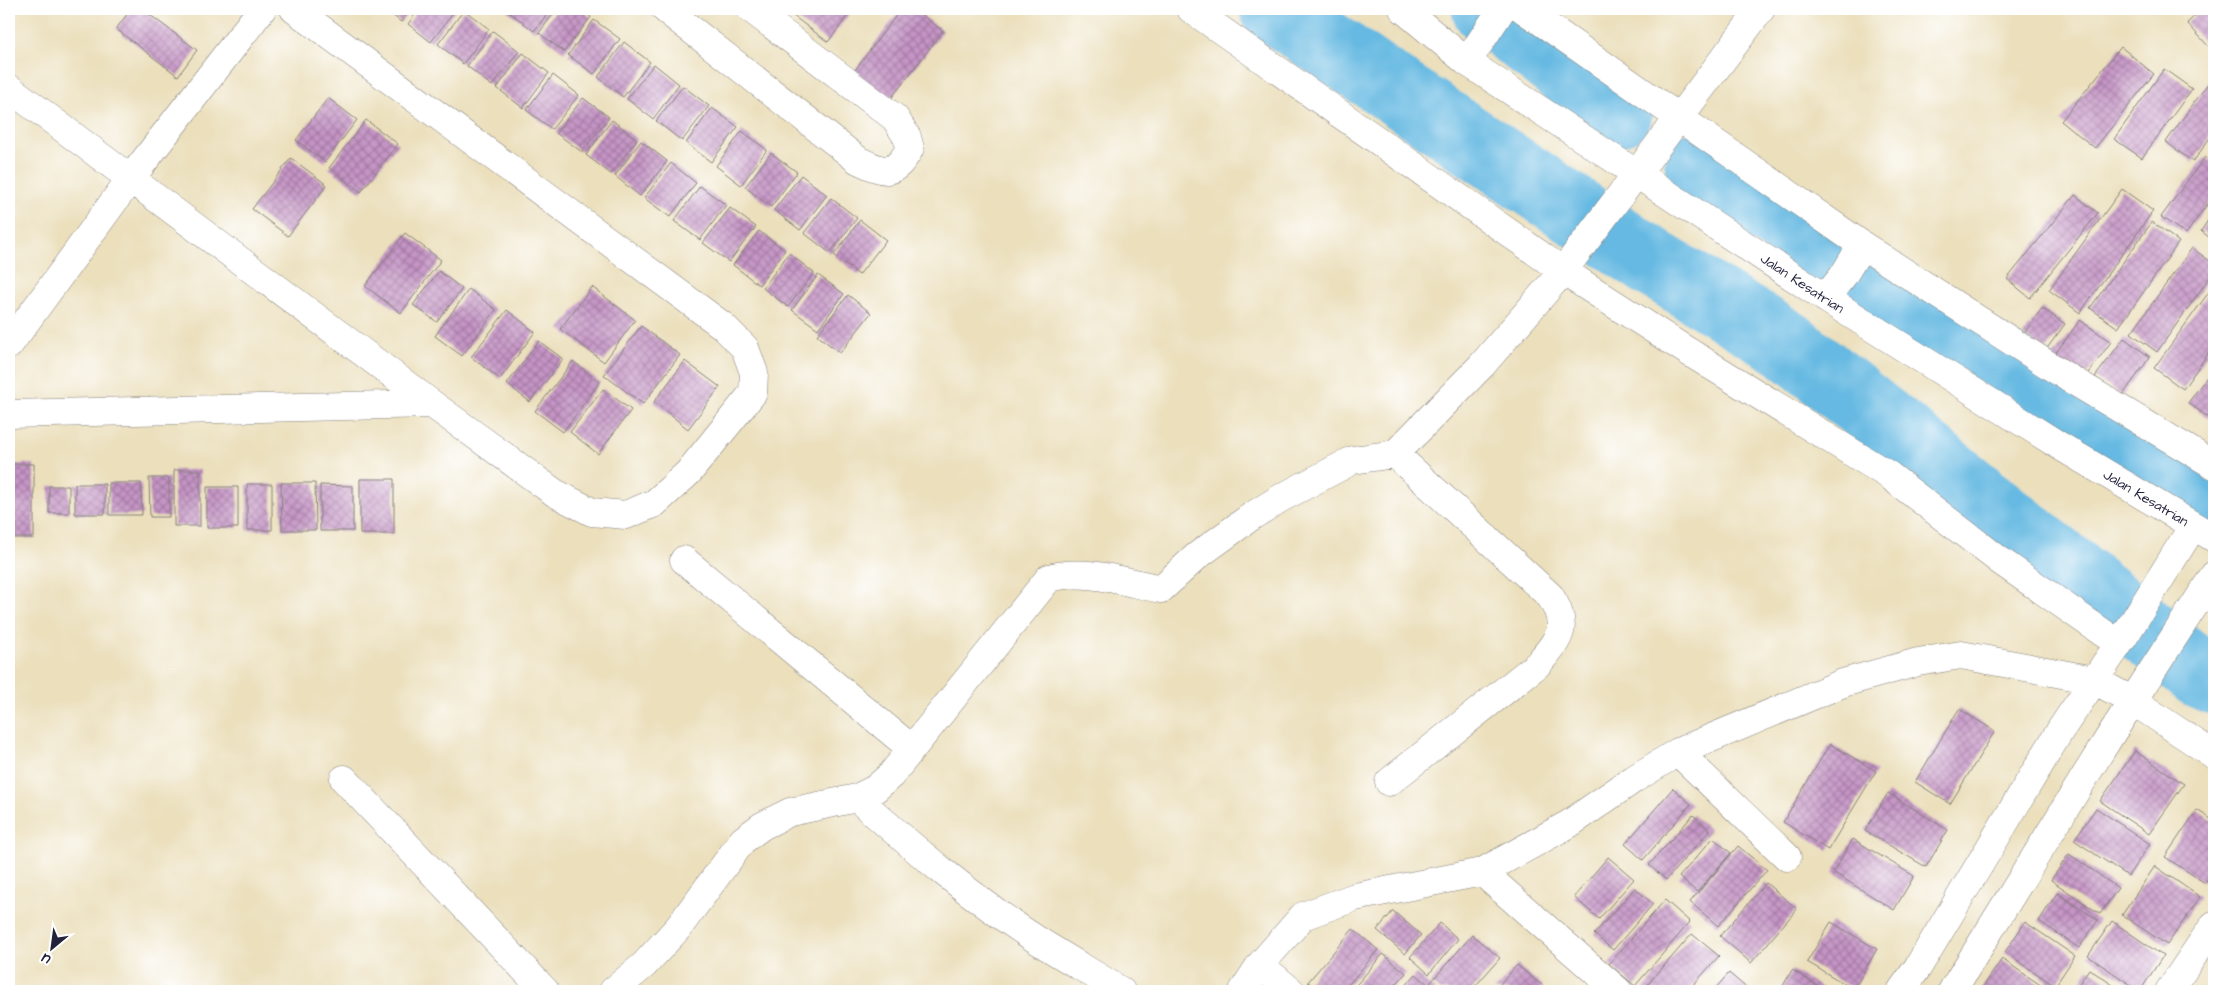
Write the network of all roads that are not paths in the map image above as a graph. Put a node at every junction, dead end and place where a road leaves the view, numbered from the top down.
1 (262, 9) edge
2 (294, 9) edge
3 (665, 9) edge
4 (751, 9) edge
5 (1191, 9) edge
6 (1403, 9) edge
7 (1502, 9) edge
8 (1523, 9) edge
9 (1761, 9) edge
10 (1467, 62) junction
11 (9, 88) edge
12 (1674, 124) junction
13 (1635, 174) junction
14 (131, 178) junction
15 (1853, 258) junction
16 (1571, 261) junction
17 (1825, 298) junction
18 (9, 345) edge
19 (432, 404) junction
20 (9, 414) edge
21 (1395, 454) junction
22 (2214, 466) edge
23 (2198, 534) edge
24 (684, 560) dead end
25 (2214, 575) edge
26 (2123, 638) junction
27 (2094, 680) junction
28 (2133, 701) junction
29 (912, 749) junction
30 (1678, 752) junction
31 (2214, 754) edge
32 (344, 779) dead end
33 (1389, 782) dead end
34 (857, 798) junction
35 (1787, 857) dead end
36 (1482, 872) junction
37 (2214, 925) edge
38 (1260, 965) junction
39 (545, 991) edge
40 (613, 991) edge
41 (1121, 991) edge
42 (1243, 991) edge
43 (1291, 991) edge
44 (1618, 991) edge
45 (1901, 991) edge
46 (1952, 991) edge
47 (2169, 991) edge

1 - 14 street
2 - 19 street
3 - 4 street
5 - 16 street
6 - 10 street, Jalan Kesatrian
7 - 10 street
8 - 12 street
9 - 12 street
10 - 13 street, Jalan Kesatrian
11 - 14 street
12 - 13 street
12 - 15 street
13 - 16 street
13 - 17 street, Jalan Kesatrian
14 - 18 street
14 - 19 street
15 - 17 street
15 - 22 street
16 - 21 street
16 - 26 street
17 - 23 street, Jalan Kesatrian
19 - 20 street
21 - 29 street
21 - 33 street
23 - 26 street
24 - 29 street
25 - 28 street
26 - 27 street
27 - 28 street
27 - 30 street
27 - 45 street
28 - 31 street
28 - 46 street
29 - 34 street
30 - 35 street
30 - 36 street
32 - 39 street
34 - 40 street
34 - 41 street
36 - 38 street
36 - 44 street
37 - 47 street
38 - 42 street
38 - 43 street

